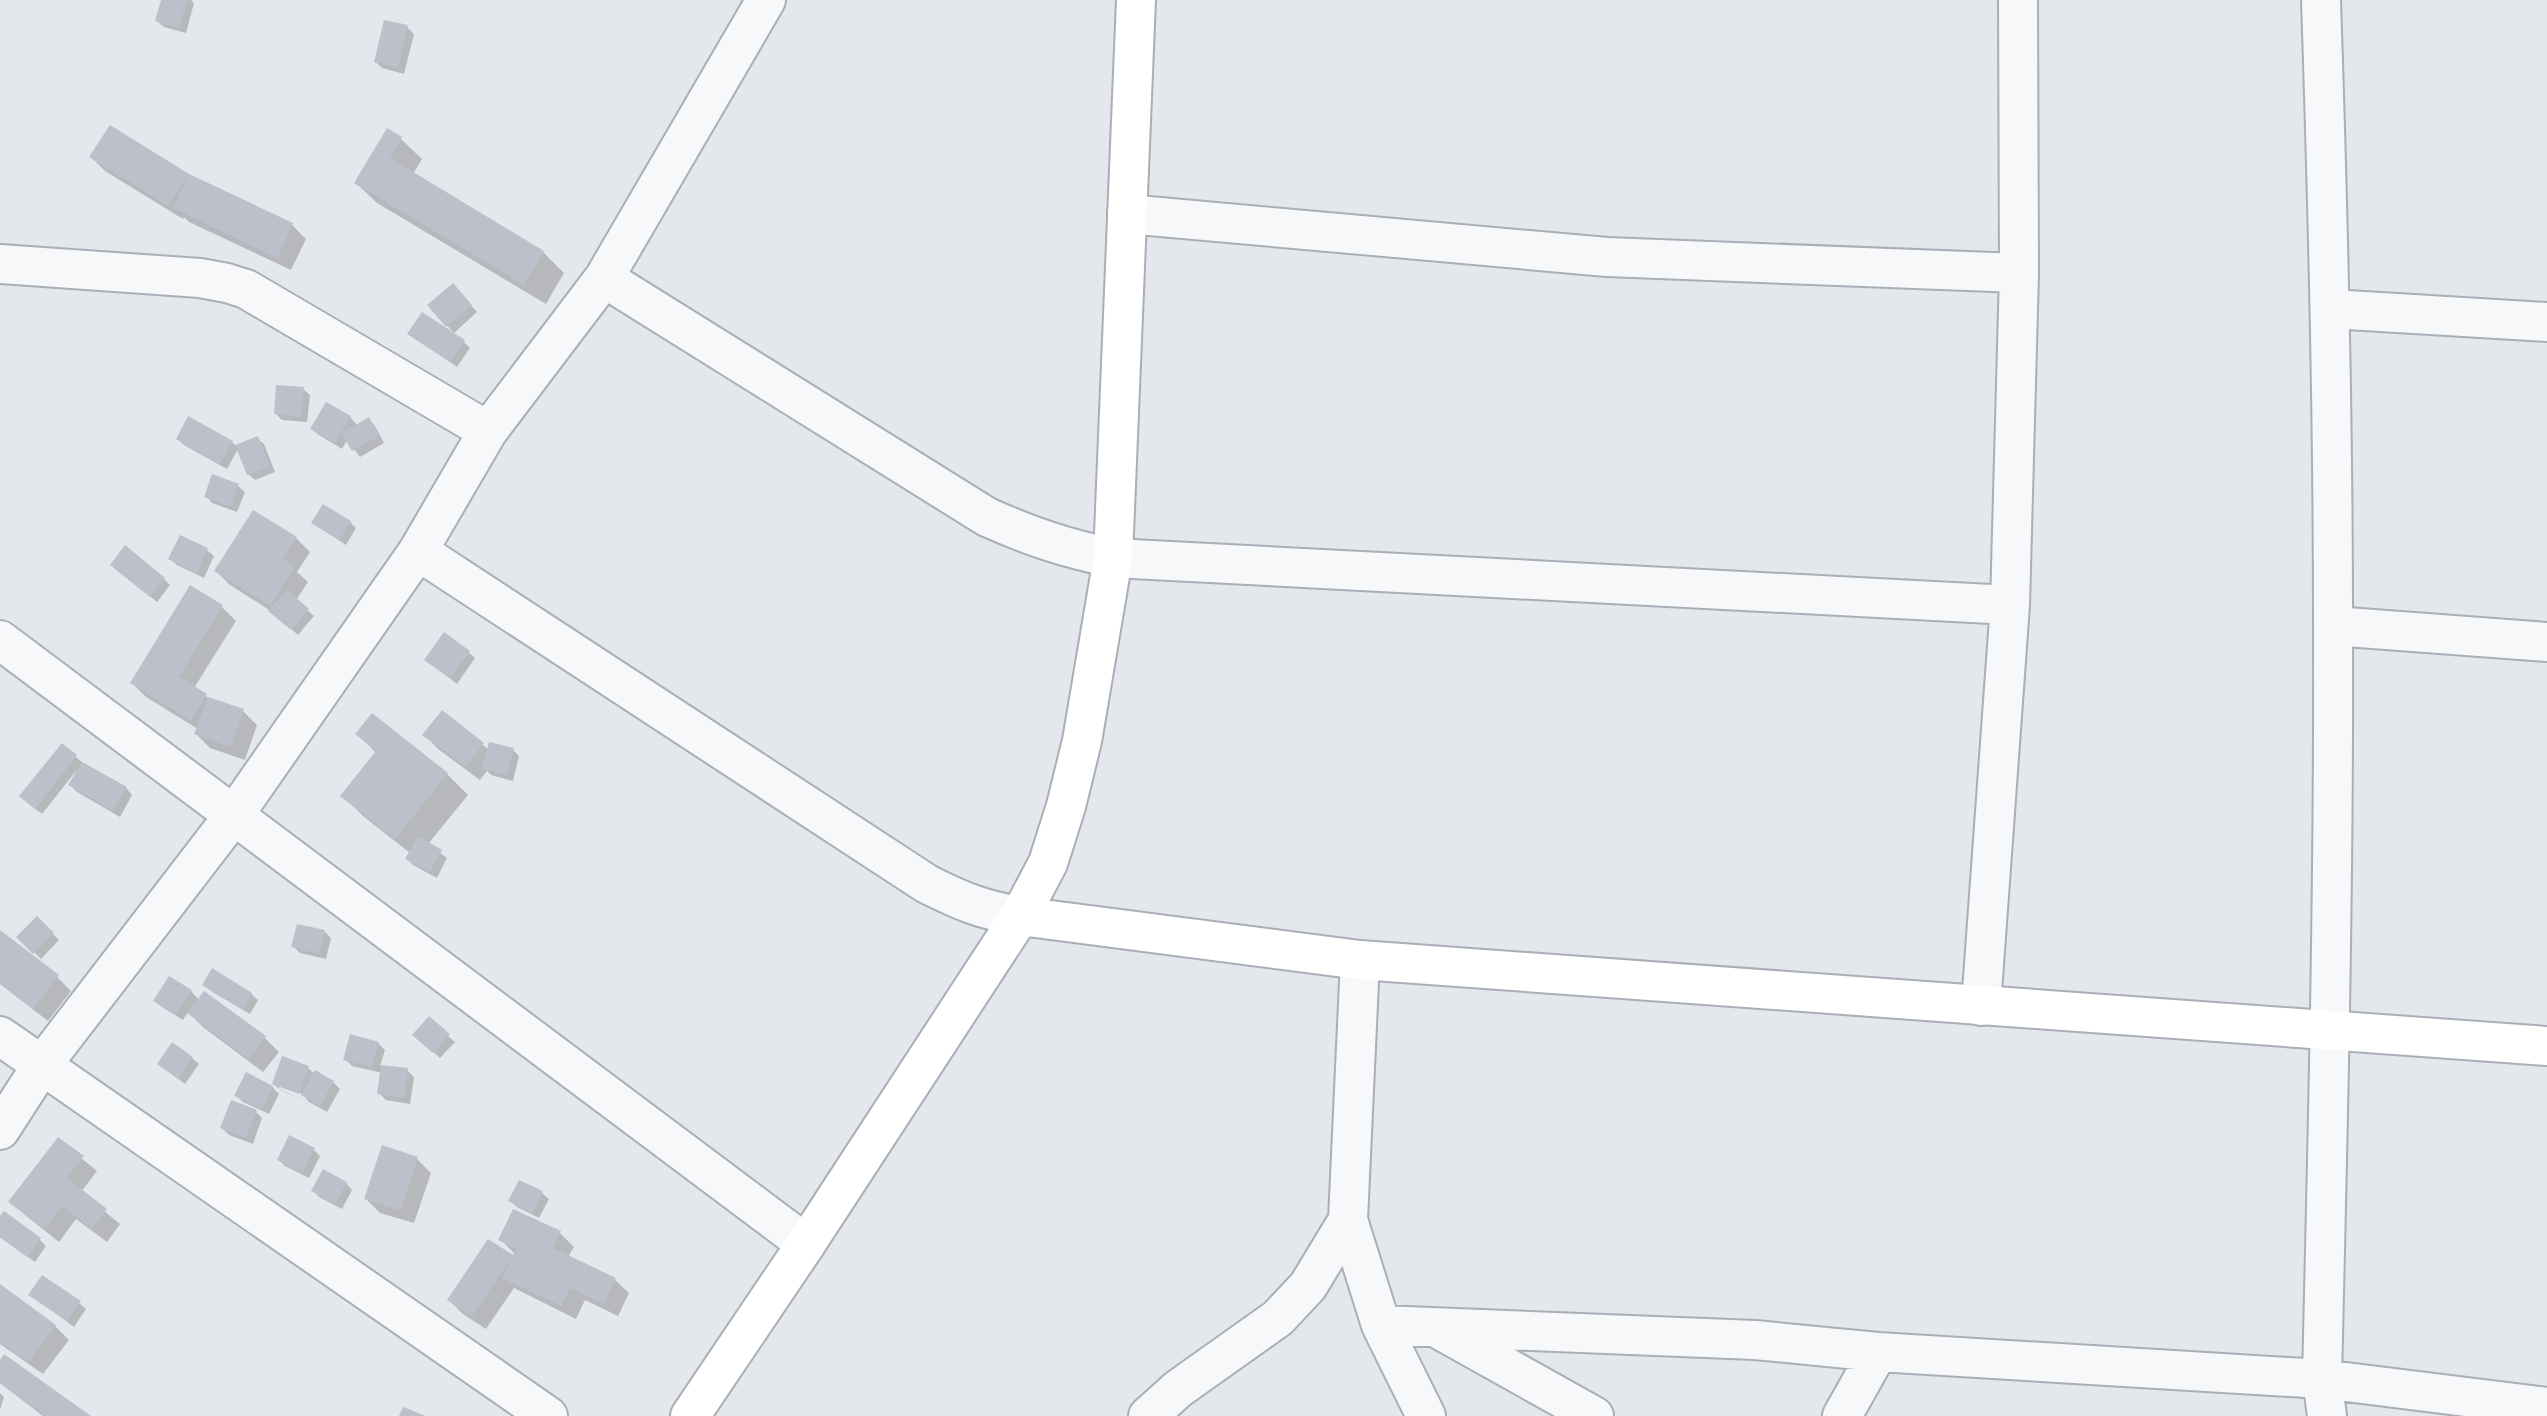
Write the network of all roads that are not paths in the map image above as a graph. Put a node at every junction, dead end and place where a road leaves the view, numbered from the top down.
1 (766, 0) edge
2 (1136, 0) edge
3 (2018, 0) edge
4 (2321, 0) edge
5 (1127, 214) junction
6 (0, 264) edge
7 (2019, 273) junction
8 (604, 278) junction
9 (2331, 309) junction
10 (2547, 322) edge
11 (488, 431) junction
12 (418, 551) junction
13 (1113, 558) junction
14 (2010, 605) junction
15 (2333, 626) junction
16 (0, 640) edge
17 (2547, 642) edge
18 (234, 815) junction
19 (1020, 916) junction
20 (1360, 960) junction
21 (1981, 1006) junction
22 (2330, 1030) junction
23 (0, 1036) edge
24 (2547, 1046) edge
25 (42, 1065) junction
26 (0, 1130) edge
27 (1348, 1220) junction
28 (806, 1244) junction
29 (1381, 1325) junction
30 (1432, 1326) junction
31 (1878, 1352) junction
32 (2324, 1398) edge
33 (2547, 1407) edge
34 (548, 1416) edge
35 (690, 1416) edge
36 (1148, 1416) edge
37 (1426, 1416) edge
38 (1594, 1416) edge
39 (1842, 1416) edge

1 - 8 street
2 - 5 main road
3 - 7 street
4 - 9 street
5 - 7 street
5 - 13 main road
6 - 11 street
7 - 14 street
8 - 11 street
8 - 13 street
9 - 10 street
9 - 15 street
11 - 12 street
12 - 18 street
12 - 19 street
13 - 14 street
13 - 19 main road
14 - 21 street
15 - 17 street
15 - 22 street
16 - 18 street
18 - 25 street
18 - 28 street
19 - 20 main road
19 - 28 main road
20 - 21 main road
20 - 27 street
21 - 22 main road
22 - 24 main road
22 - 32 street
23 - 25 street
25 - 26 street
25 - 34 street
27 - 29 street
27 - 36 street
28 - 35 main road
29 - 30 street
29 - 37 street
30 - 31 street
30 - 38 street
31 - 32 street
31 - 39 street
32 - 33 street

